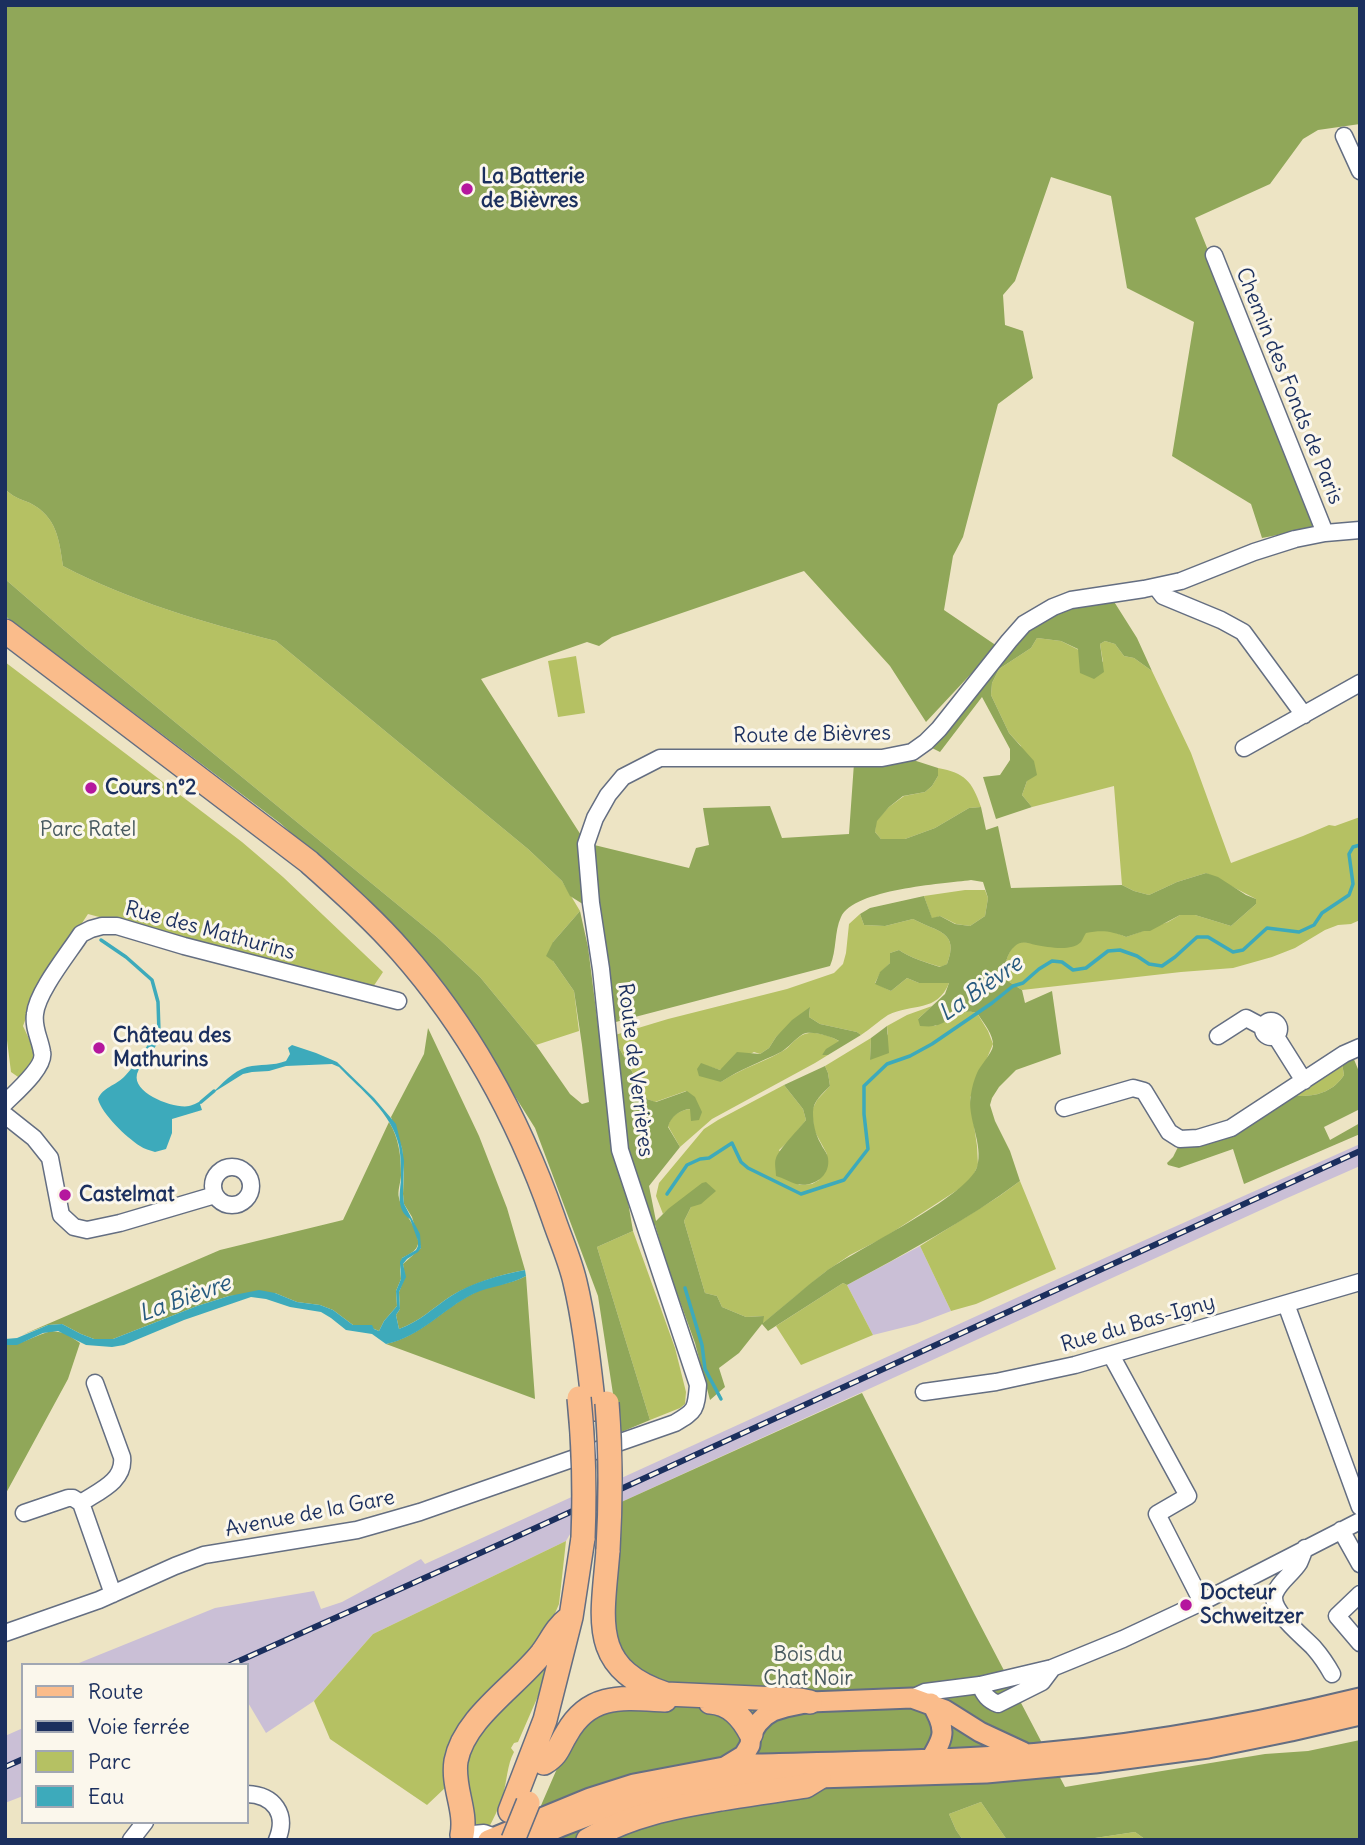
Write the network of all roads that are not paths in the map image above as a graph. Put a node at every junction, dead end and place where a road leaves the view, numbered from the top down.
1 (1344, 136) dead end
2 (1360, 171) edge
3 (1214, 255) dead end
4 (1360, 530) edge
5 (1325, 533) junction
6 (1156, 587) junction
7 (5, 631) edge
8 (5, 647) edge
9 (1360, 683) edge
10 (1304, 715) junction
11 (1244, 748) dead end
12 (596, 818) joint
13 (398, 1001) dead end
14 (1219, 1036) dead end
15 (1360, 1047) edge
16 (1304, 1081) junction
17 (5, 1103) edge
18 (1063, 1108) dead end
19 (5, 1115) edge
20 (215, 1195) dead end
21 (1360, 1282) edge
22 (1286, 1304) junction
23 (1111, 1354) junction
24 (95, 1383) dead end
25 (924, 1392) dead end
26 (593, 1403) junction
27 (696, 1403) joint
28 (81, 1503) junction
29 (1360, 1507) edge
30 (24, 1513) dead end
31 (1360, 1521) edge
32 (1341, 1530) junction
33 (596, 1542) junction
34 (1305, 1548) junction
35 (1360, 1564) edge
36 (113, 1594) junction
37 (1360, 1594) edge
38 (1202, 1602) junction
39 (571, 1617) junction
40 (5, 1633) edge
41 (1360, 1643) edge
42 (1332, 1674) dead end
43 (1360, 1698) edge
44 (921, 1701) junction
45 (810, 1702) junction
46 (1360, 1714) edge
47 (751, 1734) junction
48 (1027, 1754) junction
49 (544, 1763) junction
50 (724, 1767) junction
51 (926, 1767) junction
52 (819, 1778) junction
53 (248, 1794) edge
54 (519, 1807) junction
55 (143, 1824) edge
56 (461, 1837) edge
57 (498, 1839) edge
58 (131, 1840) edge
59 (277, 1840) edge
60 (530, 1840) edge
61 (588, 1840) edge

1 - 2 street
3 - 5 street, Chemin des Fonds de Paris
4 - 5 street, Route de Bièvres
5 - 6 street, Route de Bièvres
6 - 10 street
6 - 12 street, Route de Bièvres
7 - 26 highway
8 - 26 highway
9 - 10 street
10 - 11 street
12 - 27 street, Route de Verrières
13 - 17 street, Rue des Mathurins
14 - 16 street
15 - 16 street
16 - 18 street
19 - 20 street
21 - 22 street, Rue du Bas-Igny
22 - 23 street, Rue du Bas-Igny
22 - 29 street
23 - 25 street, Rue du Bas-Igny
23 - 38 street
24 - 28 street
26 - 33 highway, bridge
27 - 36 street, Avenue de la Gare
28 - 30 street
28 - 36 street
31 - 32 street
32 - 34 street
32 - 35 street
33 - 39 highway
33 - 45 highway
33 - 49 highway
34 - 38 street
34 - 42 street
36 - 40 street, Avenue de la Gare
37 - 41 street
38 - 44 street
39 - 54 highway
39 - 56 highway
43 - 48 main road
44 - 45 main road
44 - 48 main road
44 - 51 main road
45 - 47 main road
46 - 51 main road
47 - 49 highway
47 - 50 main road
48 - 51 main road
49 - 54 highway
50 - 51 main road
50 - 57 main road
51 - 52 main road
52 - 60 main road
52 - 61 highway
53 - 59 street
54 - 57 highway, bridge
55 - 58 street
56 - 57 street

